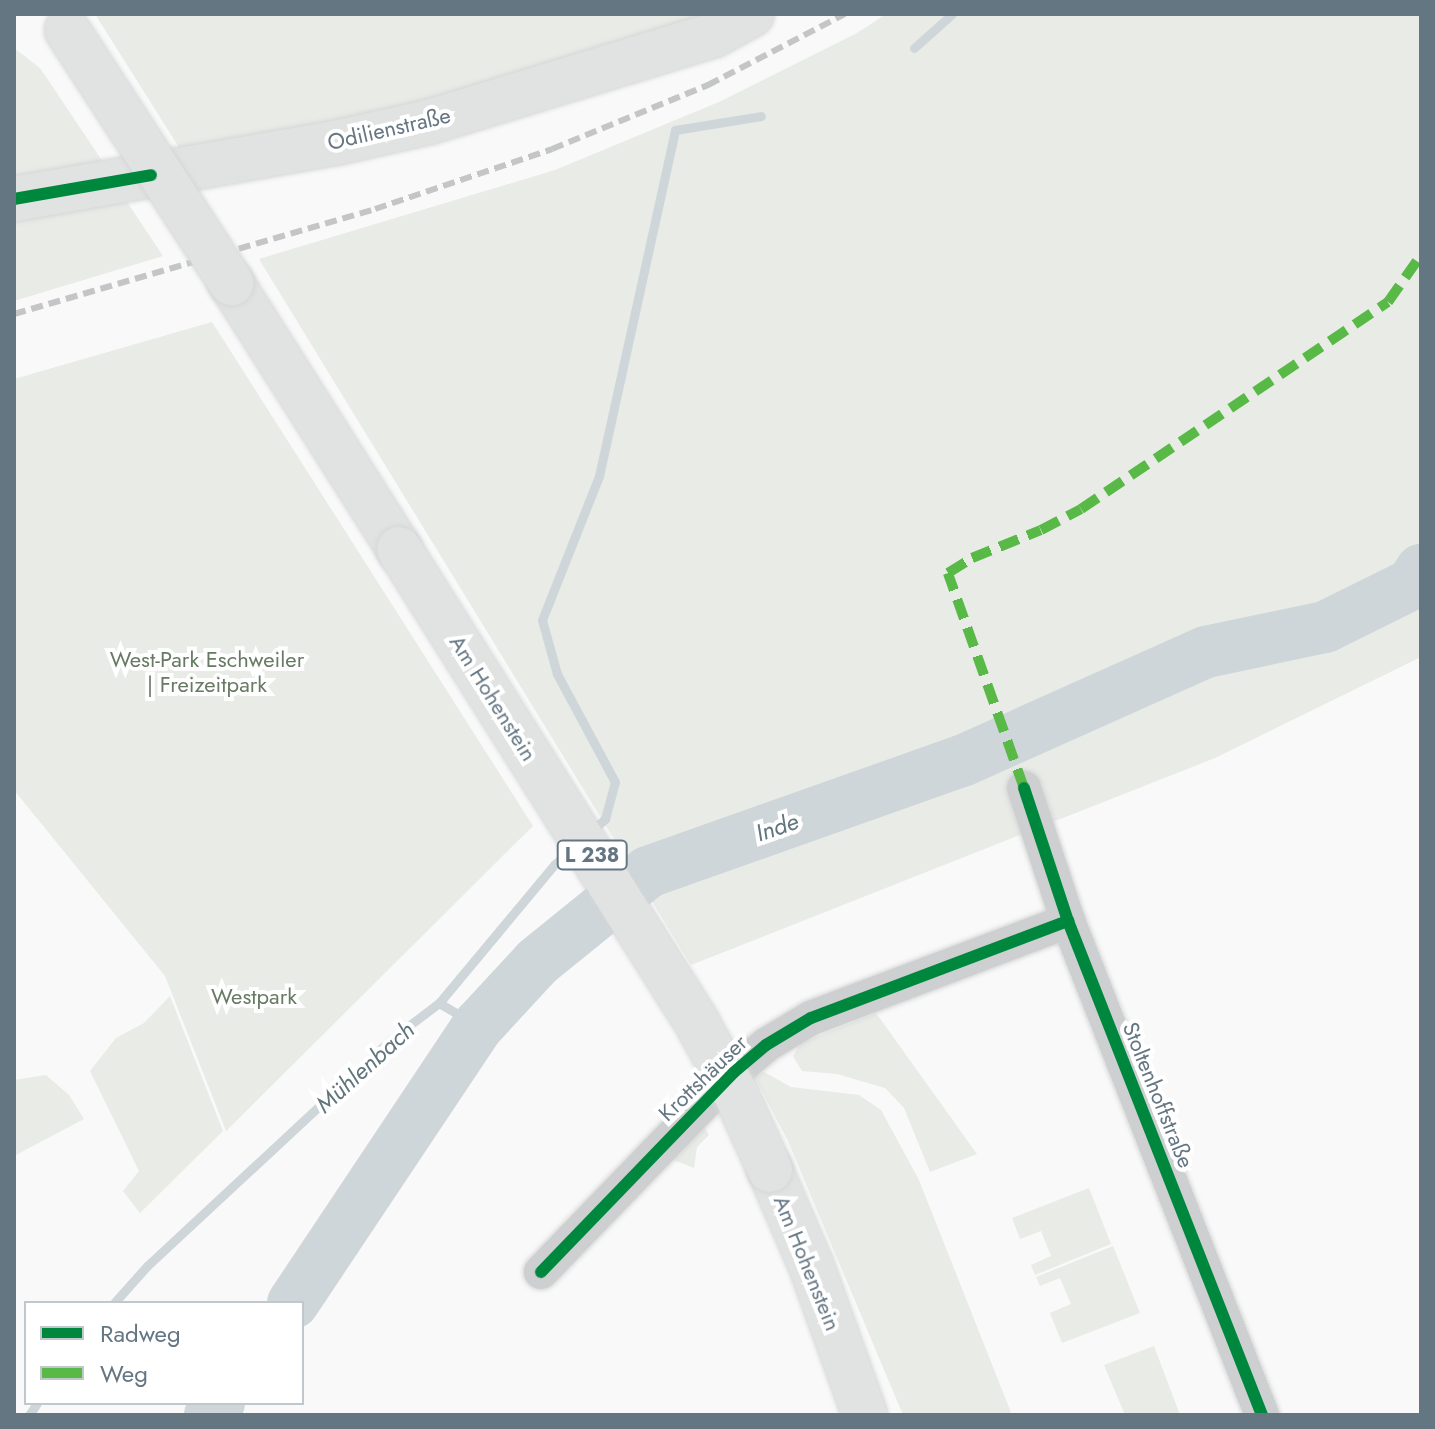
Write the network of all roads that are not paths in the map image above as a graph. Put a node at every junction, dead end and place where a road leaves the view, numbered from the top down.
1 (752, 14) edge
2 (62, 22) edge
3 (14, 199) edge
4 (1024, 788) dead end
5 (1068, 921) junction
6 (541, 1272) dead end
7 (865, 1415) edge
8 (1262, 1415) edge

1 - 3 main road, Odilienstraße
2 - 7 main road, Am Hohenstein / L 238, bridge
4 - 5 street, Stoltenhoffstraße
5 - 6 street, Krottshäuser
5 - 8 street, Stoltenhoffstraße

